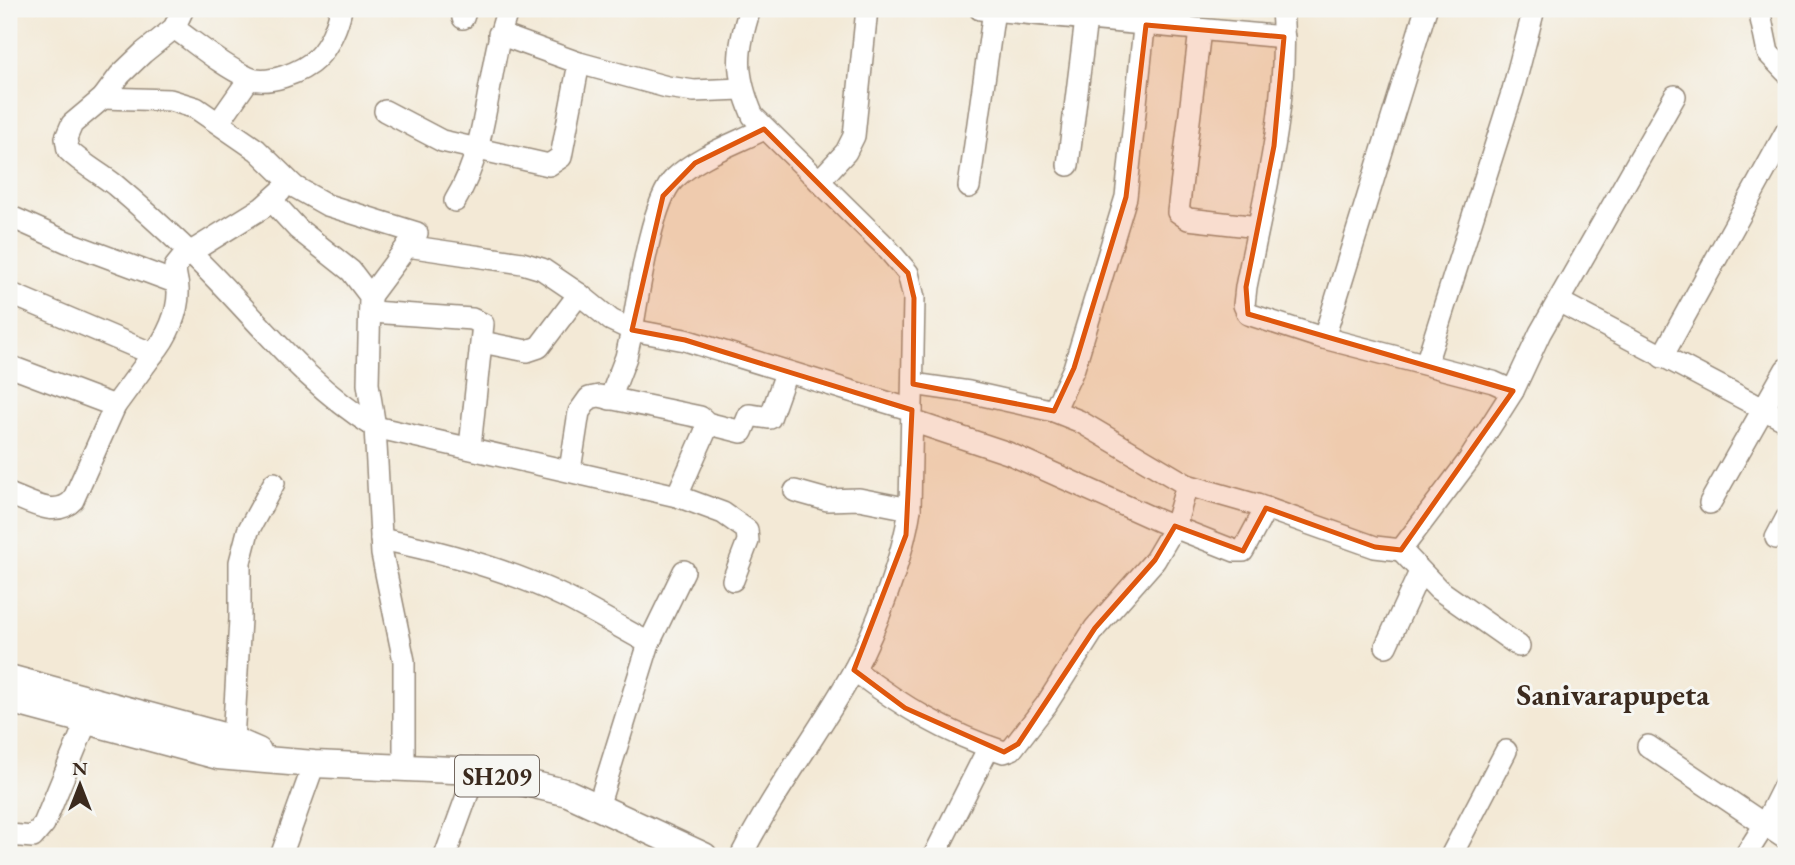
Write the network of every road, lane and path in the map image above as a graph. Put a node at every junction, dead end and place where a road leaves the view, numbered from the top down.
1 (341, 9) edge
2 (508, 9) edge
3 (750, 9) edge
4 (867, 9) edge
5 (987, 9) edge
6 (1282, 9) edge
7 (1426, 9) edge
8 (1534, 9) edge
9 (1759, 9) edge
10 (1146, 17) edge
11 (178, 18) edge
12 (1086, 19) junction
13 (1200, 30) junction
14 (499, 34) junction
15 (1284, 37) junction
16 (579, 63) junction
17 (1786, 72) edge
18 (249, 79) junction
19 (741, 89) junction
20 (1675, 96) dead end
21 (103, 98) junction
22 (385, 111) dead end
23 (219, 122) junction
24 (764, 129) junction
25 (1786, 132) edge
26 (476, 151) junction
27 (1068, 165) dead end
28 (289, 181) junction
29 (819, 181) junction
30 (970, 187) dead end
31 (272, 201) junction
32 (455, 201) dead end
33 (9, 216) edge
34 (1258, 227) junction
35 (407, 246) junction
36 (181, 264) junction
37 (9, 293) edge
38 (579, 294) junction
39 (1559, 302) junction
40 (372, 304) junction
41 (632, 330) junction
42 (1324, 338) junction
43 (482, 342) junction
44 (153, 354) junction
45 (1662, 357) junction
46 (1426, 364) junction
47 (9, 366) edge
48 (1786, 369) edge
49 (786, 373) junction
50 (913, 384) junction
51 (1513, 391) junction
52 (610, 399) junction
53 (115, 406) junction
54 (1766, 410) junction
55 (1054, 411) junction
56 (912, 415) junction
57 (1786, 421) edge
58 (706, 424) junction
59 (375, 427) junction
60 (470, 447) junction
61 (570, 470) junction
62 (274, 483) dead end
63 (1187, 485) junction
64 (794, 491) dead end
65 (9, 494) edge
66 (677, 496) junction
67 (1710, 503) dead end
68 (1266, 508) junction
69 (910, 509) junction
70 (1786, 519) edge
71 (1175, 526) junction
72 (1776, 538) dead end
73 (381, 539) junction
74 (1401, 550) junction
75 (684, 571) dead end
76 (1420, 572) junction
77 (733, 580) dead end
78 (649, 643) junction
79 (1386, 646) dead end
80 (1518, 646) dead end
81 (854, 670) junction
82 (9, 678) edge
83 (9, 699) edge
84 (87, 720) junction
85 (233, 741) junction
86 (1648, 746) dead end
87 (989, 747) junction
88 (1506, 751) dead end
89 (275, 758) junction
90 (314, 764) junction
91 (404, 767) junction
92 (477, 771) junction
93 (1786, 782) edge
94 (598, 807) junction
95 (1764, 827) junction
96 (9, 835) edge
97 (1786, 839) edge
98 (281, 856) edge
99 (445, 856) edge
100 (704, 856) edge
101 (741, 856) edge
102 (934, 856) edge
103 (1451, 856) edge
104 (1745, 856) edge

1 - 18 street
2 - 14 street
3 - 19 street
4 - 29 street
5 - 12 street
5 - 30 street
6 - 15 street
7 - 42 street
8 - 46 street
9 - 17 street
10 - 12 street
10 - 13 street
10 - 55 street
11 - 18 street
11 - 21 street
12 - 27 street
13 - 15 street
13 - 34 street
14 - 16 street
14 - 26 street
15 - 34 street
16 - 19 street
16 - 26 street
18 - 23 street
19 - 24 street
20 - 39 street
21 - 23 street
21 - 36 street
22 - 26 street
23 - 28 street
24 - 29 street
24 - 41 street
25 - 45 street
26 - 32 street
28 - 31 street
28 - 35 street
29 - 50 street
31 - 36 street
31 - 40 street
33 - 36 street
34 - 42 street
35 - 38 street
35 - 40 street
36 - 44 street
36 - 59 street
37 - 44 street
38 - 41 street
38 - 43 street
39 - 45 street
39 - 51 street
40 - 43 street
40 - 59 street
41 - 49 street
41 - 52 street
42 - 46 street
43 - 60 street
44 - 53 street
45 - 54 street
46 - 51 street
47 - 53 street
48 - 54 street
49 - 56 street
49 - 58 street
50 - 55 street
50 - 56 street
51 - 74 street
52 - 58 street
52 - 61 street
53 - 65 street
54 - 57 street
54 - 67 street
55 - 63 street
56 - 69 street
56 - 71 street
58 - 66 street
59 - 60 street
59 - 73 street
60 - 61 street
61 - 66 street
62 - 85 street
63 - 68 street
63 - 71 street
64 - 69 street
66 - 77 street
68 - 71 street
68 - 74 street
69 - 81 street
70 - 72 street
71 - 87 street
73 - 78 street
73 - 91 street
74 - 76 street
75 - 78 street
76 - 79 street
76 - 80 street
78 - 94 street
81 - 87 street
81 - 101 street
82 - 85 main road, SH209
83 - 84 main road, SH209
84 - 89 main road, SH209
84 - 96 street
85 - 89 main road, SH209
86 - 95 street
87 - 102 street
88 - 103 street
89 - 90 main road, SH209
90 - 91 main road, SH209
90 - 98 street
91 - 92 main road, SH209
92 - 94 main road, SH209
92 - 99 street
93 - 95 street
94 - 100 main road, SH209
95 - 97 street
95 - 104 street

